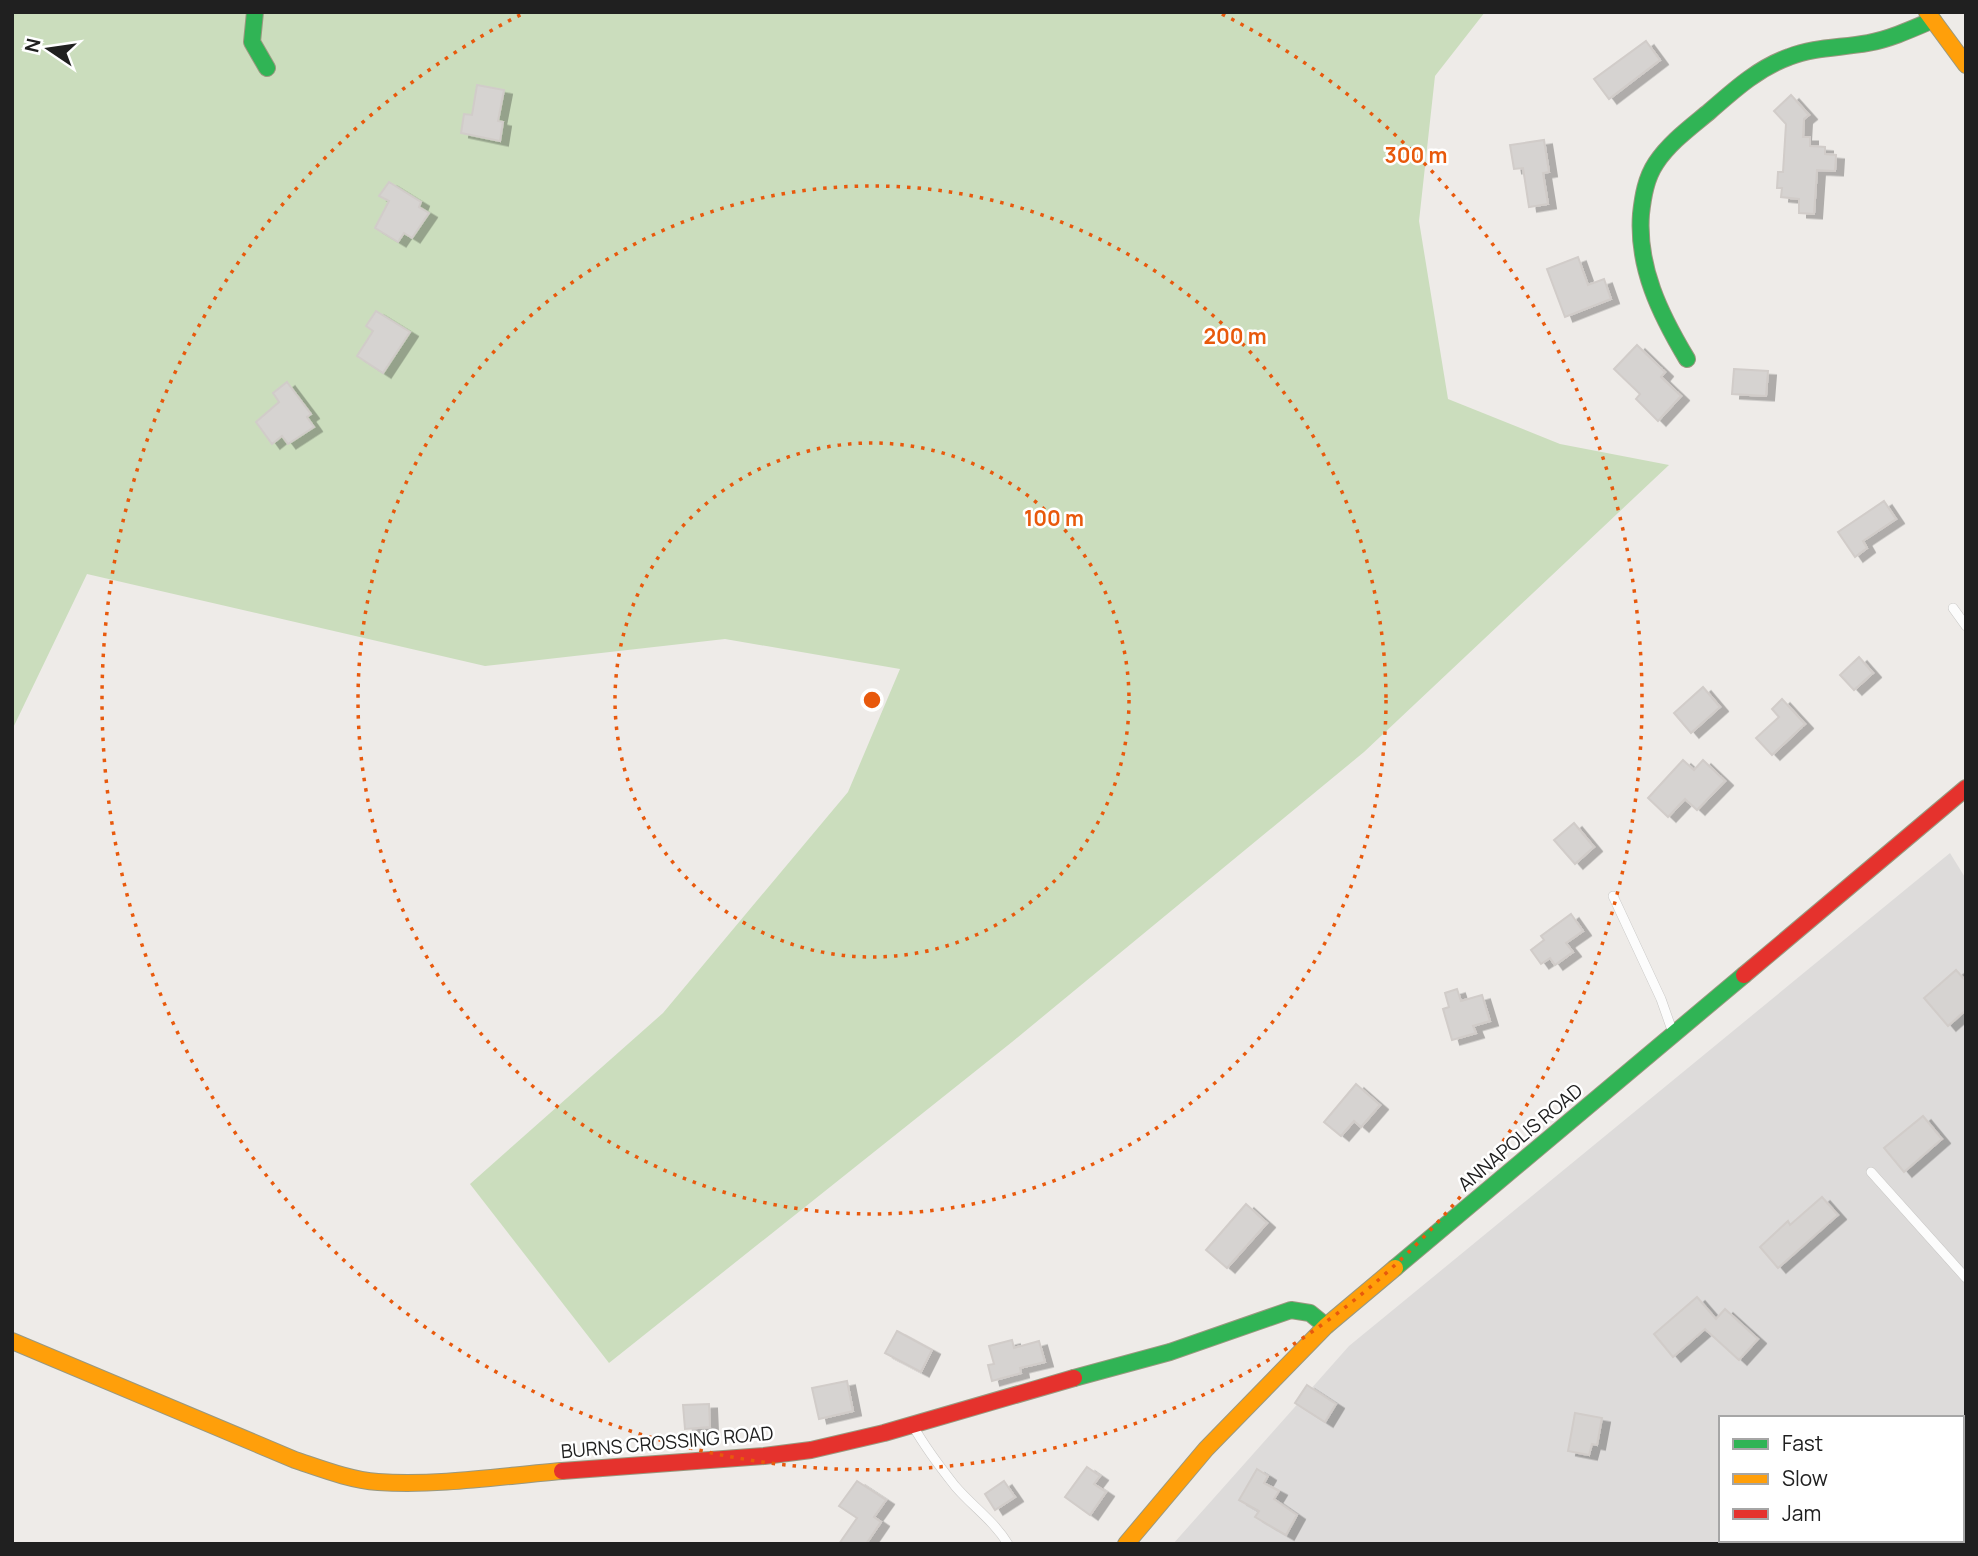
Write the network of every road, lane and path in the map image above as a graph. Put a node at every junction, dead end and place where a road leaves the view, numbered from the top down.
1 (256, 12) edge
2 (1930, 16) edge
3 (1966, 65) edge
4 (267, 68) dead end
5 (1687, 359) dead end
6 (1953, 608) dead end
7 (1966, 626) edge
8 (1966, 788) edge
9 (1613, 896) dead end
10 (1673, 1035) junction
11 (1871, 1172) dead end
12 (1966, 1278) edge
13 (1326, 1326) junction
14 (12, 1341) edge
15 (912, 1424) junction
16 (1008, 1544) edge
17 (1126, 1544) edge

1 - 4 main road
2 - 3 main road
2 - 5 main road
6 - 7 lane
8 - 10 main road, ANNAPOLIS ROAD
9 - 10 lane
10 - 13 main road, ANNAPOLIS ROAD
11 - 12 lane
13 - 15 main road, BURNS CROSSING ROAD
13 - 17 main road, ANNAPOLIS ROAD
14 - 15 main road, BURNS CROSSING ROAD
15 - 16 lane

